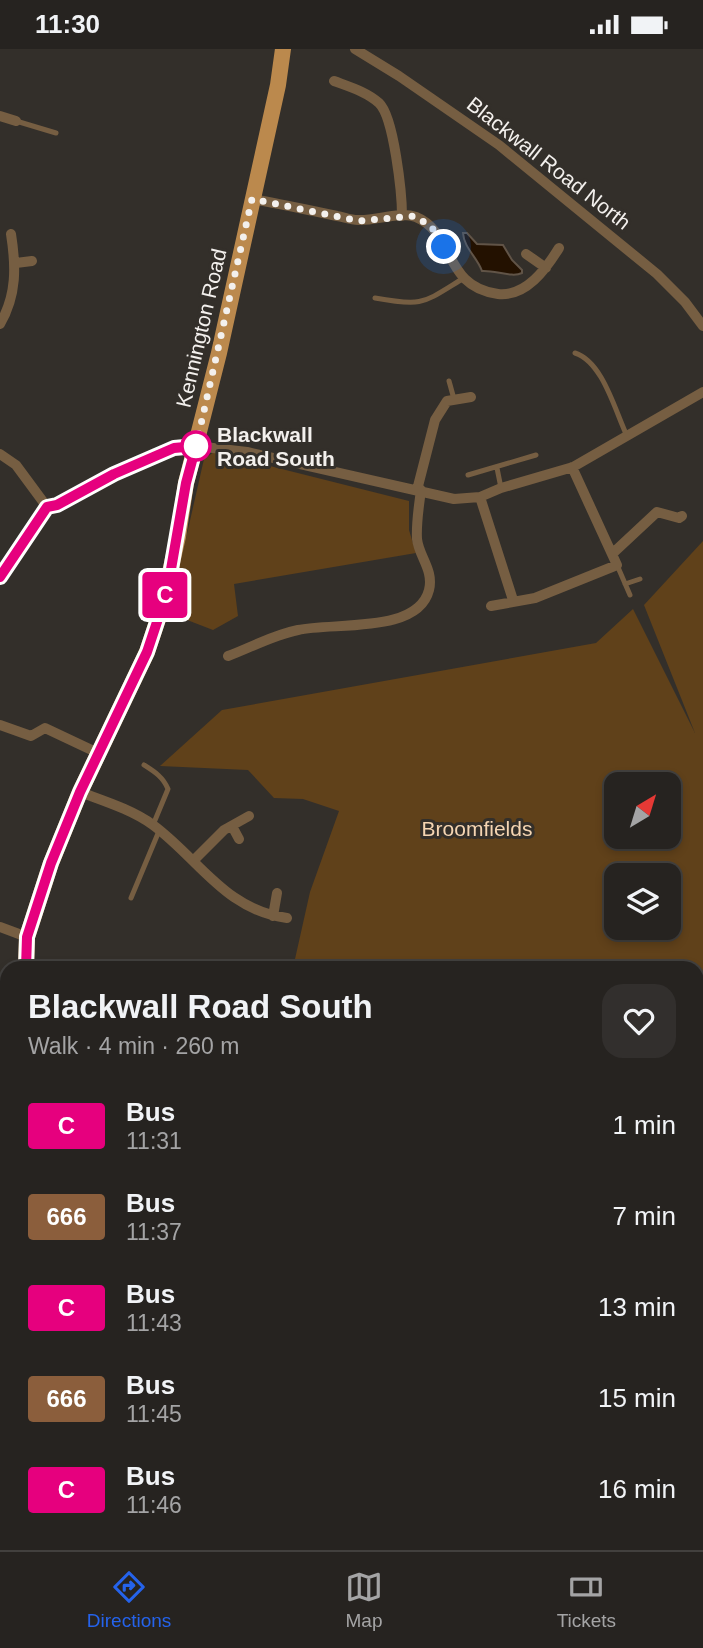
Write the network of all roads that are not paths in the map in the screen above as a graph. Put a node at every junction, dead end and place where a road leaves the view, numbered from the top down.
1 (283, 49) edge
2 (355, 49) edge
3 (334, 81) dead end
4 (0, 116) edge
5 (16, 121) joint
6 (56, 133) dead end
7 (252, 199) junction
8 (402, 216) junction
9 (11, 234) dead end
10 (559, 248) dead end
11 (526, 254) dead end
12 (32, 261) dead end
13 (16, 263) junction
14 (546, 268) junction
15 (464, 278) junction
16 (375, 298) dead end
17 (0, 324) edge
18 (703, 326) edge
19 (575, 353) dead end
20 (449, 381) dead end
21 (703, 392) edge
22 (471, 397) dead end
23 (454, 399) junction
24 (627, 436) junction
25 (196, 446) junction
26 (0, 454) edge
27 (536, 455) dead end
28 (572, 467) junction
29 (497, 468) junction
30 (468, 475) dead end
31 (501, 488) junction
32 (419, 490) junction
33 (480, 497) junction
34 (44, 510) junction
35 (682, 516) dead end
36 (612, 554) junction
37 (617, 565) junction
38 (0, 577) edge
39 (640, 579) dead end
40 (625, 584) junction
41 (630, 596) dead end
42 (513, 600) junction
43 (491, 606) dead end
44 (228, 656) dead end
45 (0, 725) edge
46 (98, 753) junction
47 (144, 765) dead end
48 (80, 792) junction
49 (249, 816) dead end
50 (232, 826) junction
51 (156, 828) junction
52 (239, 839) dead end
53 (194, 860) junction
54 (277, 893) dead end
55 (131, 898) dead end
56 (273, 916) junction
57 (287, 918) dead end
58 (0, 927) edge
59 (27, 937) junction
60 (26, 961) edge

1 - 7 main road, Kennington Road
2 - 18 street, Blackwall Road North
3 - 8 street
4 - 5 street
5 - 6 lane
7 - 8 street
7 - 25 main road, Kennington Road
8 - 15 street
9 - 13 street
10 - 14 street
11 - 14 street
12 - 13 street
13 - 17 street
14 - 15 street
15 - 16 lane
19 - 24 lane
20 - 23 lane
21 - 24 street
22 - 23 street
23 - 32 street
24 - 28 street
25 - 32 street
25 - 34 street
25 - 46 main road, Kennington Road
26 - 34 street
27 - 29 lane
28 - 31 street
28 - 36 street
29 - 30 lane
29 - 31 lane
31 - 33 street
32 - 33 street
32 - 44 street
33 - 42 street
34 - 38 street
35 - 36 street
36 - 37 street
37 - 40 lane
37 - 42 street
39 - 40 lane
40 - 41 lane
42 - 43 street
45 - 46 street
46 - 48 main road, Kennington Road
47 - 51 lane
48 - 51 street
48 - 59 main road, Kennington Road
49 - 50 street
50 - 52 street
50 - 53 street
51 - 53 street
51 - 55 lane
53 - 56 street
54 - 56 street
56 - 57 street
58 - 59 street
59 - 60 main road, Kennington Road

